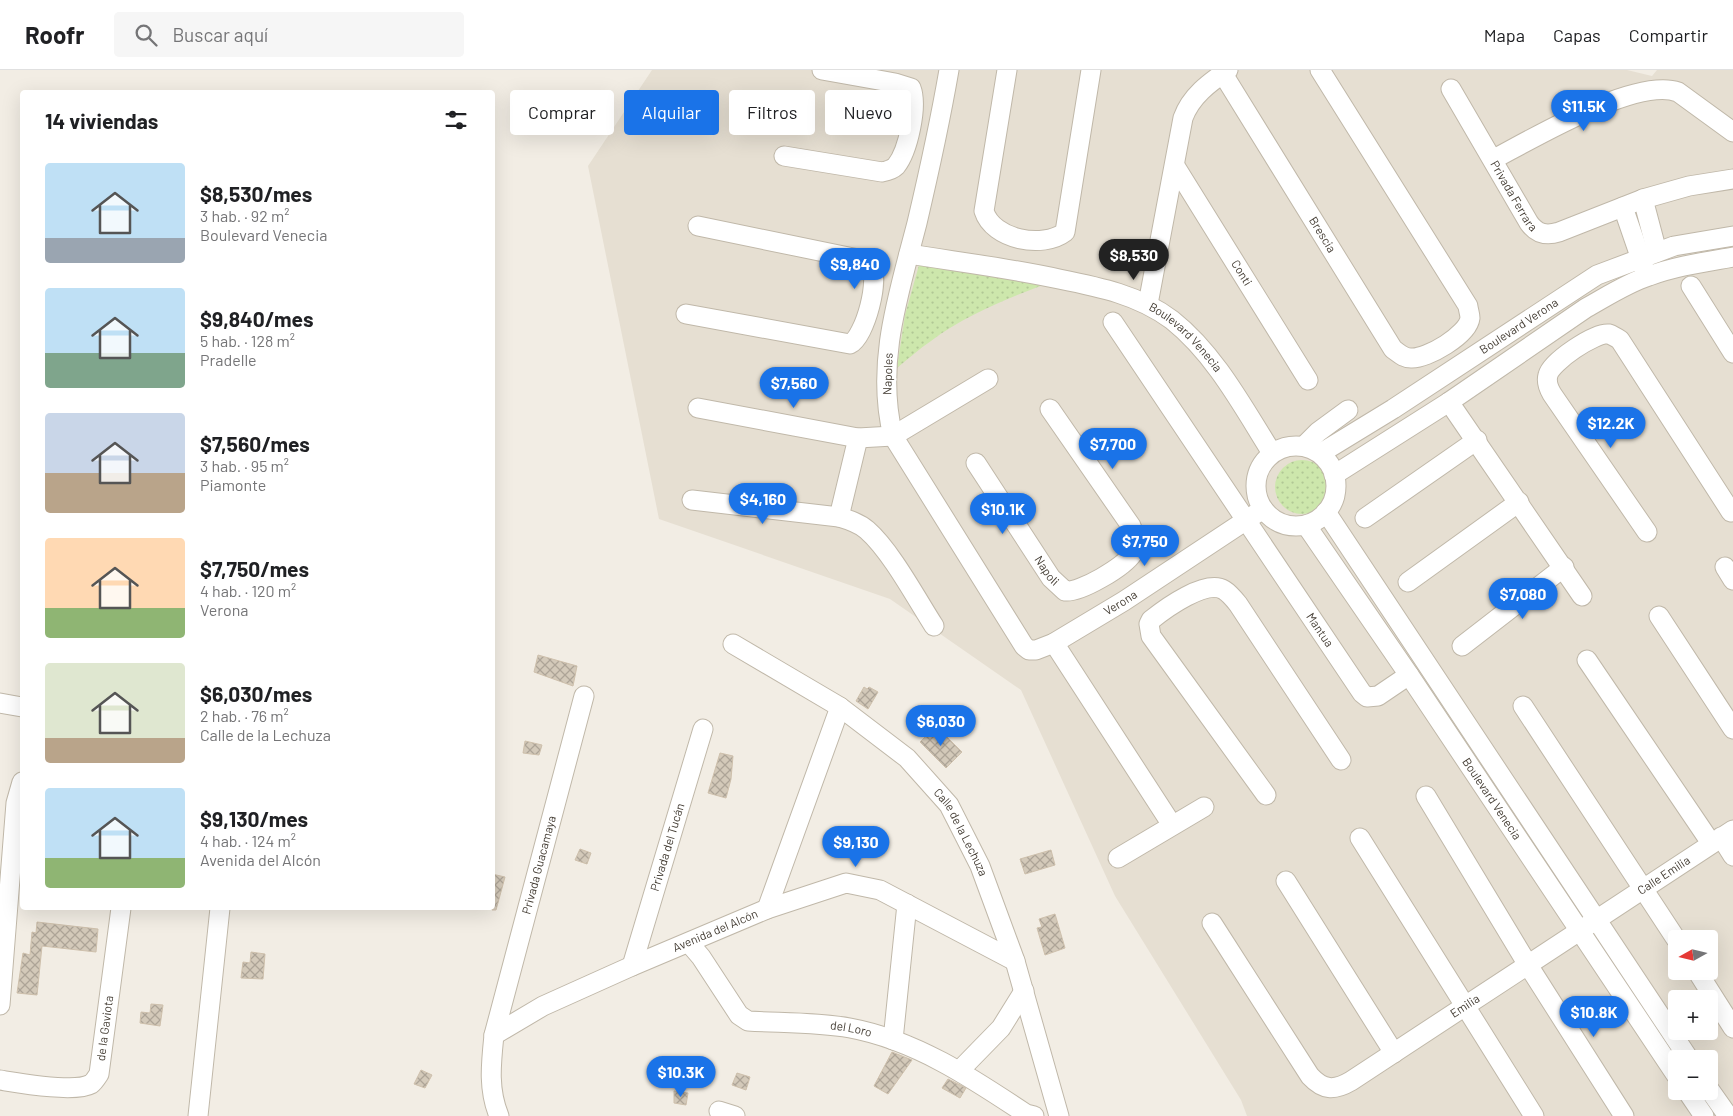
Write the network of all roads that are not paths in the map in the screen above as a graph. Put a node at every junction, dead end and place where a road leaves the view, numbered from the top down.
1 (822, 70) edge
2 (949, 70) edge
3 (1007, 70) edge
4 (1092, 70) edge
5 (1320, 70) edge
6 (1225, 72) edge
7 (1451, 89) dead end
8 (911, 124) edge
9 (1733, 132) edge
10 (911, 133) edge
11 (909, 135) edge
12 (938, 138) junction
13 (784, 156) dead end
14 (1494, 159) junction
15 (1175, 166) junction
16 (1733, 179) edge
17 (1643, 199) junction
18 (1623, 207) junction
19 (698, 226) dead end
20 (1733, 236) edge
21 (1019, 237) junction
22 (909, 254) junction
23 (1648, 254) junction
24 (1733, 257) edge
25 (1015, 270) junction
26 (1647, 276) junction
27 (1691, 286) dead end
28 (1148, 304) junction
29 (870, 309) junction
30 (686, 314) dead end
31 (893, 314) junction
32 (1114, 322) dead end
33 (1557, 328) junction
34 (1443, 347) junction
35 (1574, 350) junction
36 (1733, 353) edge
37 (1457, 366) junction
38 (988, 379) dead end
39 (1308, 380) dead end
40 (1449, 402) junction
41 (698, 408) dead end
42 (1050, 409) dead end
43 (1348, 410) dead end
44 (893, 436) junction
45 (858, 438) junction
46 (1477, 440) junction
47 (1312, 450) junction
48 (1272, 453) junction
49 (976, 463) dead end
50 (1334, 475) junction
51 (692, 500) dead end
52 (1519, 502) junction
53 (1263, 509) junction
54 (1326, 512) junction
55 (1731, 512) dead end
56 (839, 518) junction
57 (1365, 518) dead end
58 (1248, 521) junction
59 (1306, 525) junction
60 (1647, 532) dead end
61 (1564, 567) junction
62 (1106, 574) junction
63 (1162, 576) junction
64 (1408, 582) dead end
65 (1582, 596) dead end
66 (1124, 601) junction
67 (1179, 602) junction
68 (1660, 616) dead end
69 (934, 626) dead end
70 (1054, 642) junction
71 (733, 644) dead end
72 (1024, 646) joint
73 (1462, 646) dead end
74 (1587, 660) dead end
75 (1409, 675) junction
76 (584, 696) dead end
77 (0, 703) edge
78 (840, 706) junction
79 (1523, 706) dead end
80 (20, 707) edge
81 (703, 729) dead end
82 (1733, 729) edge
83 (1341, 760) dead end
84 (20, 789) edge
85 (1266, 795) dead end
86 (1426, 796) dead end
87 (1204, 807) dead end
88 (1172, 825) junction
89 (1722, 837) edge
90 (1360, 838) dead end
91 (1733, 856) edge
92 (1118, 858) dead end
93 (1286, 881) dead end
94 (1643, 888) junction
95 (907, 904) junction
96 (767, 909) junction
97 (121, 910) edge
98 (220, 910) edge
99 (1596, 920) junction
100 (1212, 923) dead end
101 (3, 926) edge
102 (1670, 930) edge
103 (1578, 931) junction
104 (689, 943) junction
105 (1015, 962) junction
106 (1528, 965) junction
107 (632, 966) junction
108 (1703, 980) edge
109 (1024, 991) junction
110 (0, 1005) edge
111 (1465, 1006) junction
112 (1733, 1028) edge
113 (494, 1035) junction
114 (893, 1040) junction
115 (1683, 1050) edge
116 (1394, 1053) junction
117 (1668, 1063) edge
118 (960, 1070) junction
119 (0, 1080) edge
120 (1693, 1100) edge
121 (1717, 1100) edge
122 (198, 1116) edge
123 (499, 1116) edge
124 (1034, 1116) edge
125 (1059, 1116) edge
126 (1534, 1116) edge
127 (1624, 1116) edge
128 (1704, 1116) edge
129 (1728, 1116) edge

1 - 8 street
2 - 12 street, Napoles
3 - 21 street
4 - 21 street
5 - 34 street, Brescia
6 - 15 street
6 - 34 street, Brescia
7 - 14 street
9 - 14 street, Privada Ferrara
10 - 12 street
11 - 13 street
12 - 22 street, Napoles
14 - 18 street, Privada Ferrara
15 - 28 street
15 - 39 street, Conti
16 - 17 street, Privada Ferrara
17 - 18 street, Privada Ferrara
17 - 23 street
18 - 23 street
19 - 29 street
20 - 23 street, Boulevard Verona
21 - 25 street
22 - 25 street, Boulevard Venecia
22 - 31 street, Napoles
23 - 26 street
23 - 37 street, Boulevard Verona
24 - 26 street, Boulevard Verona
25 - 28 street, Boulevard Venecia
26 - 33 street, Boulevard Verona
27 - 36 street
28 - 48 street, Boulevard Venecia
29 - 30 street
29 - 31 street
31 - 44 street, Napoles
32 - 58 street, Mantua
33 - 35 street
33 - 40 street, Boulevard Verona
34 - 37 street
35 - 55 street
35 - 60 street
37 - 47 street, Boulevard Verona
38 - 44 street
40 - 46 street
40 - 50 street, Boulevard Verona
41 - 45 street
42 - 62 street, Napoli
43 - 47 street
44 - 45 street
44 - 72 street, Napoles
45 - 56 street
46 - 52 street
46 - 57 street
47 - 48 street
47 - 50 street
48 - 53 street
49 - 62 street, Napoli
50 - 54 street
51 - 56 street
52 - 61 street
52 - 64 street
53 - 58 street, Verona
53 - 59 street
54 - 59 street
54 - 99 street, Boulevard Venecia
56 - 69 street
58 - 63 street, Verona
58 - 75 street, Mantua
59 - 75 street, Boulevard Venecia
61 - 65 street
61 - 73 street
62 - 66 street
63 - 66 street, Verona
63 - 67 street
66 - 70 street, Verona
67 - 83 street
67 - 85 street
68 - 82 street
70 - 72 street, Verona
70 - 88 street
71 - 78 street, Calle de la Lechuza
74 - 89 street
75 - 103 street, Boulevard Venecia
76 - 113 street, Privada Guacamaya
77 - 80 street
78 - 96 street
78 - 105 street, Calle de la Lechuza
79 - 94 street
81 - 107 street, Privada del Tucán
84 - 101 street
86 - 106 street
87 - 88 street
88 - 92 street
89 - 91 street
89 - 94 street, Calle Emilia
90 - 111 street
93 - 116 street
94 - 99 street, Calle Emilia
94 - 102 street
95 - 96 street, Avenida del Alcón
95 - 105 street, Avenida del Alcón
95 - 114 street
96 - 104 street, Avenida del Alcón
97 - 119 street, de la Gaviota
98 - 122 street
99 - 103 street, Emilia
99 - 115 street, Boulevard Venecia
100 - 116 street, Emilia
101 - 110 street
103 - 106 street, Emilia
103 - 117 street, Boulevard Venecia
104 - 107 street, Avenida del Alcón
104 - 114 street, del Loro
105 - 109 street, Calle de la Lechuza
106 - 111 street, Emilia
106 - 127 street
107 - 113 street, Avenida del Alcón
108 - 112 street
109 - 118 street
109 - 125 street, Calle de la Lechuza
111 - 116 street, Emilia
111 - 126 street
113 - 123 street
114 - 118 street, del Loro
118 - 124 street, del Loro
120 - 128 street
121 - 129 street

